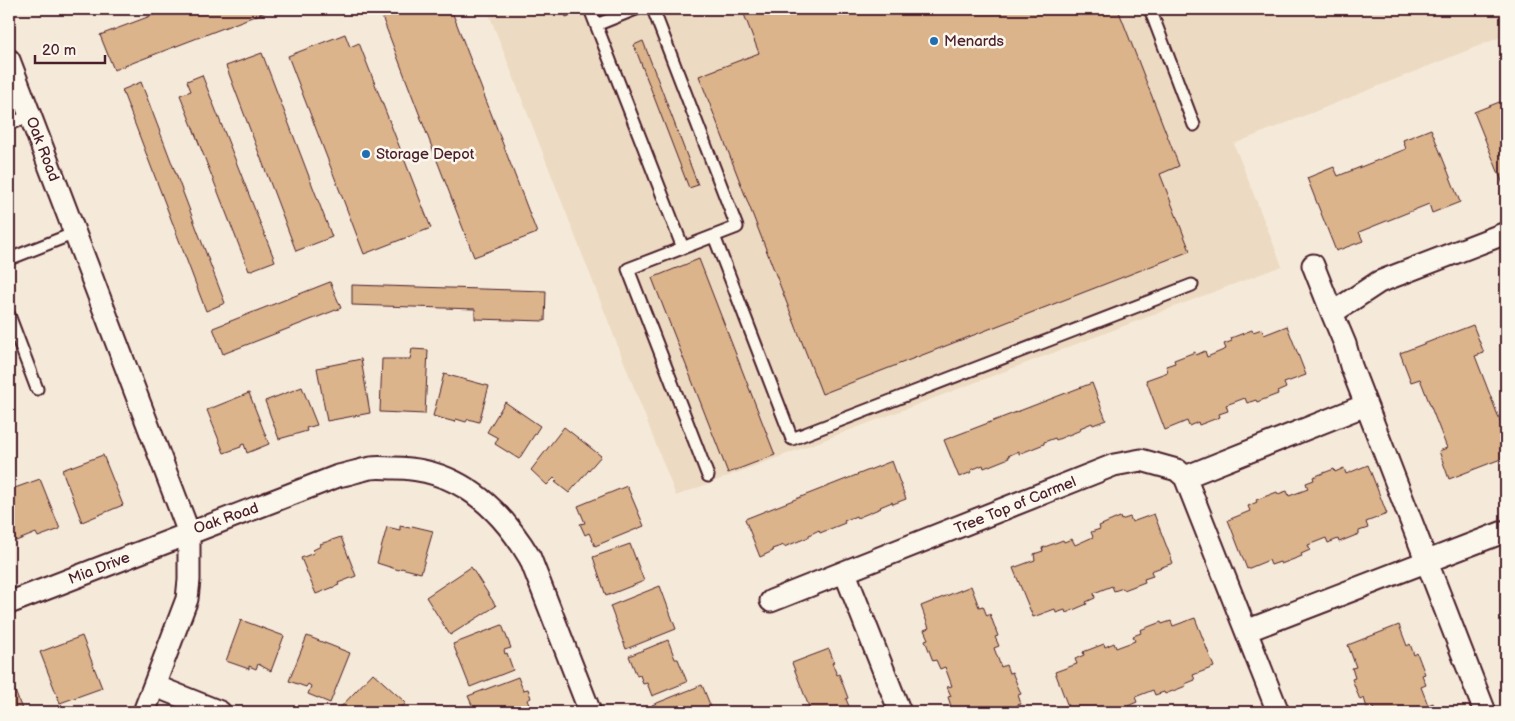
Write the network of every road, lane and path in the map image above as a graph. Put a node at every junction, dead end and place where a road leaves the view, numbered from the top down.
1 (590, 9) edge
2 (636, 9) edge
3 (653, 9) edge
4 (1150, 9) edge
5 (596, 24) junction
6 (9, 60) edge
7 (30, 116) junction
8 (9, 124) edge
9 (1194, 125) dead end
10 (75, 233) junction
11 (1506, 233) edge
12 (714, 236) junction
13 (683, 248) junction
14 (9, 259) edge
15 (1313, 265) dead end
16 (1192, 285) dead end
17 (1332, 313) junction
18 (9, 314) edge
19 (37, 389) dead end
20 (1366, 405) junction
21 (708, 476) dead end
22 (1185, 477) junction
23 (1506, 530) edge
24 (189, 533) junction
25 (1426, 562) junction
26 (845, 573) junction
27 (772, 601) dead end
28 (9, 603) edge
29 (1246, 631) junction
30 (155, 686) junction
31 (144, 712) edge
32 (220, 712) edge
33 (590, 712) edge
34 (900, 712) edge
35 (1278, 712) edge
36 (1485, 712) edge

1 - 5 lane
2 - 5 lane
3 - 12 lane
4 - 9 lane
5 - 13 lane
6 - 7 street, Oak Road
7 - 8 lane
7 - 10 street, Oak Road
10 - 14 lane
10 - 24 street, Oak Road
11 - 17 street
12 - 13 lane
12 - 16 lane
13 - 21 lane
15 - 17 street
17 - 20 street
18 - 19 lane
20 - 22 street
20 - 25 street
22 - 26 street, Tree Top of Carmel
22 - 29 street
23 - 25 street
24 - 28 street, Mia Drive
24 - 30 street
24 - 33 street, Oak Road
25 - 29 street
25 - 36 street
26 - 27 street, Tree Top of Carmel
26 - 34 street
29 - 35 street
30 - 31 street
30 - 32 street

